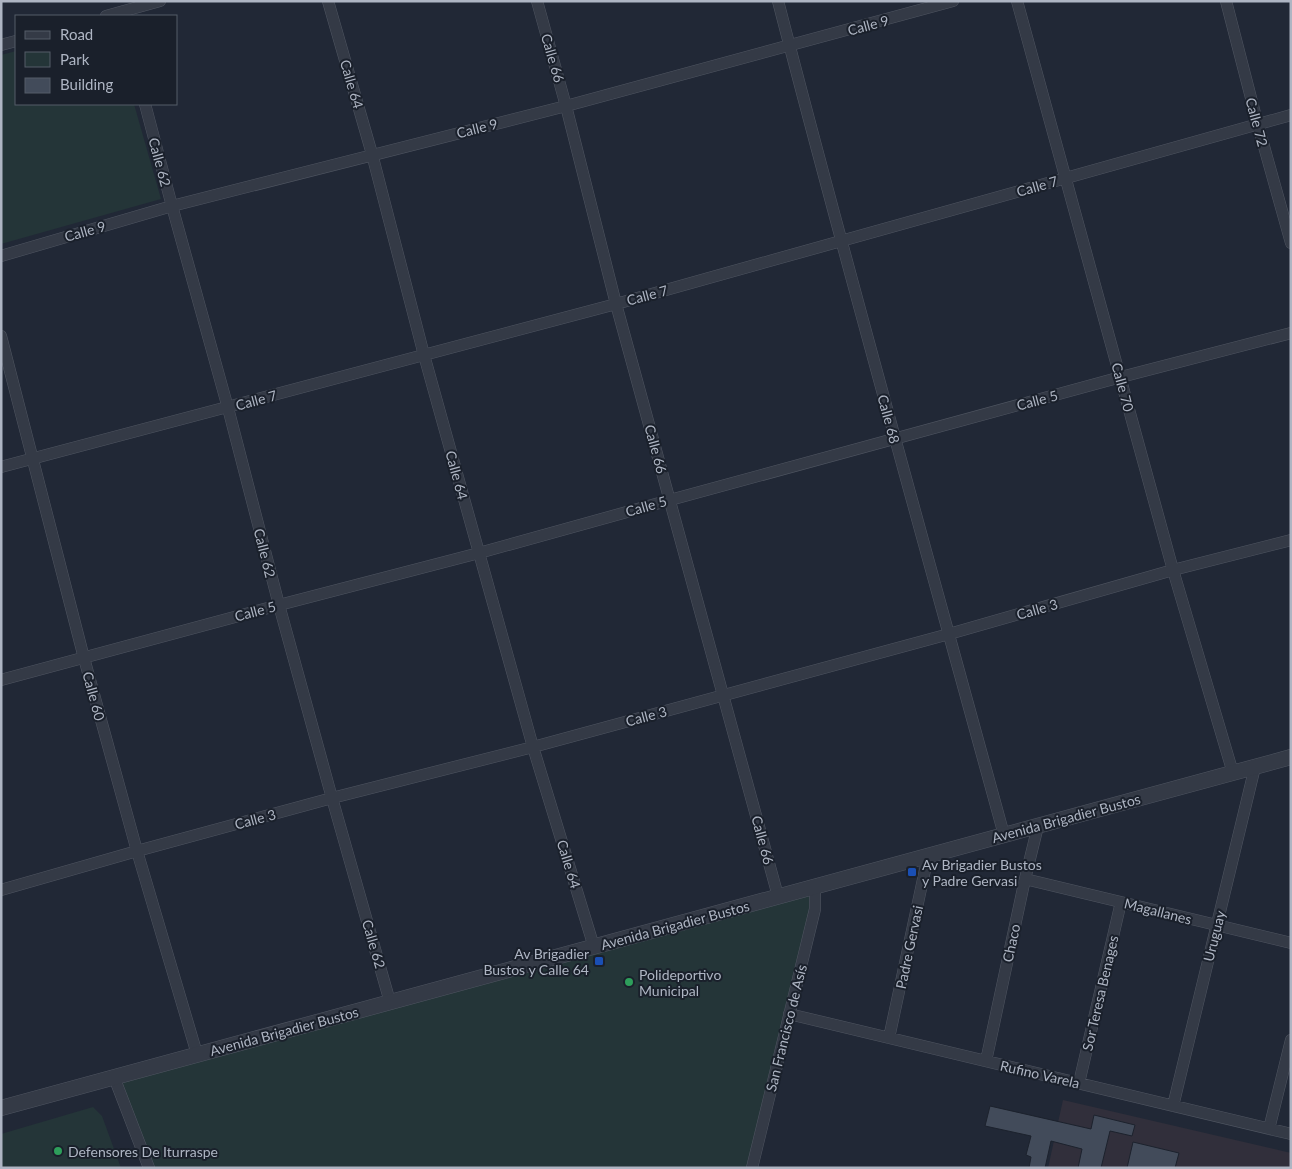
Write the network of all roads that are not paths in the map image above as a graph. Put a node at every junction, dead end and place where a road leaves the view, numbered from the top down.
1 (160, 1) edge
2 (328, 1) edge
3 (537, 1) edge
4 (778, 1) edge
5 (953, 1) edge
6 (1017, 1) edge
7 (1226, 1) edge
8 (120, 10) edge
9 (108, 15) edge
10 (15, 41) edge
11 (1, 45) edge
12 (790, 46) junction
13 (145, 105) edge
14 (566, 106) junction
15 (1291, 115) edge
16 (1258, 125) junction
17 (372, 154) junction
18 (1065, 178) junction
19 (172, 206) junction
20 (841, 242) junction
21 (1291, 243) edge
22 (1, 256) edge
23 (616, 304) junction
24 (1291, 333) edge
25 (1, 336) edge
26 (424, 355) junction
27 (1121, 377) junction
28 (228, 408) junction
29 (894, 439) junction
30 (33, 458) junction
31 (1, 467) edge
32 (670, 500) junction
33 (1291, 540) edge
34 (479, 553) junction
35 (1173, 570) junction
36 (279, 605) junction
37 (949, 634) junction
38 (84, 658) junction
39 (1, 680) edge
40 (724, 695) junction
41 (533, 747) junction
42 (1291, 757) edge
43 (1255, 767) junction
44 (1233, 773) junction
45 (332, 798) junction
46 (1038, 826) junction
47 (1004, 835) junction
48 (137, 852) junction
49 (928, 856) junction
50 (1025, 879) junction
51 (816, 887) junction
52 (1, 890) edge
53 (778, 896) junction
54 (1121, 902) junction
55 (1216, 925) junction
56 (1291, 943) edge
57 (594, 946) junction
58 (390, 1002) junction
59 (789, 1014) junction
60 (889, 1038) junction
61 (1291, 1040) edge
62 (197, 1054) junction
63 (986, 1061) junction
64 (114, 1077) junction
65 (1079, 1083) junction
66 (1173, 1106) junction
67 (1, 1108) edge
68 (1269, 1129) junction
69 (1291, 1134) edge
70 (149, 1168) edge
71 (752, 1168) edge

1 - 8 street
2 - 17 street, Calle 64
3 - 14 street, Calle 66
4 - 12 street, Calle 68
5 - 12 street, Calle 9
6 - 18 street, Calle 70
7 - 16 street, Calle 72
8 - 9 street
10 - 11 street
12 - 14 street, Calle 9
12 - 20 street, Calle 68
13 - 19 street, Calle 62
14 - 17 street, Calle 9
14 - 23 street, Calle 66
15 - 16 street, Calle 7
16 - 18 street, Calle 7
16 - 21 street, Calle 72
17 - 19 street, Calle 9
17 - 26 street, Calle 64
18 - 20 street, Calle 7
18 - 27 street, Calle 70
19 - 22 street, Calle 9
19 - 28 street, Calle 62
20 - 23 street, Calle 7
20 - 29 street, Calle 68
23 - 26 street, Calle 7
23 - 32 street, Calle 66
24 - 27 street, Calle 5
25 - 30 street, Calle 60
26 - 28 street, Calle 7
26 - 34 street, Calle 64
27 - 29 street, Calle 5
27 - 35 street, Calle 70
28 - 30 street, Calle 7
28 - 36 street, Calle 62
29 - 32 street, Calle 5
29 - 37 street, Calle 68
30 - 31 street, Calle 7
30 - 38 street, Calle 60
32 - 34 street, Calle 5
32 - 40 street, Calle 66
33 - 35 street, Calle 3
34 - 36 street, Calle 5
34 - 41 street, Calle 64
35 - 37 street, Calle 3
35 - 44 street, Calle 70
36 - 38 street, Calle 5
36 - 45 street, Calle 62
37 - 40 street, Calle 3
37 - 47 street, Calle 68
38 - 39 street, Calle 5
38 - 48 street, Calle 60
40 - 41 street, Calle 3
40 - 53 street, Calle 66
41 - 45 street, Calle 3
41 - 57 street, Calle 64
42 - 43 street, Avenida Brigadier Bustos
43 - 44 street, Avenida Brigadier Bustos
43 - 55 street, Uruguay
44 - 46 street, Avenida Brigadier Bustos
45 - 48 street, Calle 3
45 - 58 street, Calle 62
46 - 47 street, Avenida Brigadier Bustos
46 - 50 street, Chaco
47 - 49 street, Avenida Brigadier Bustos
48 - 52 street, Calle 3
48 - 62 street, Calle 60
49 - 51 street, Avenida Brigadier Bustos
49 - 60 street, Padre Gervasi
50 - 54 street, Magallanes
50 - 63 street, Chaco
51 - 53 street, Avenida Brigadier Bustos
51 - 59 street, San Francisco de Asís
53 - 57 street, Avenida Brigadier Bustos
54 - 55 street, Magallanes
54 - 65 street, Sor Teresa Benages
55 - 56 street, Magallanes
55 - 66 street, Uruguay
57 - 58 street, Avenida Brigadier Bustos
58 - 62 street, Avenida Brigadier Bustos
59 - 60 street, Rufino Varela
59 - 71 street, San Francisco de Asís
60 - 63 street, Rufino Varela
61 - 68 street
62 - 64 street, Avenida Brigadier Bustos
63 - 65 street, Rufino Varela
64 - 67 street, Avenida Brigadier Bustos
64 - 70 street
65 - 66 street, Rufino Varela
66 - 68 street, Rufino Varela
68 - 69 street, Rufino Varela

